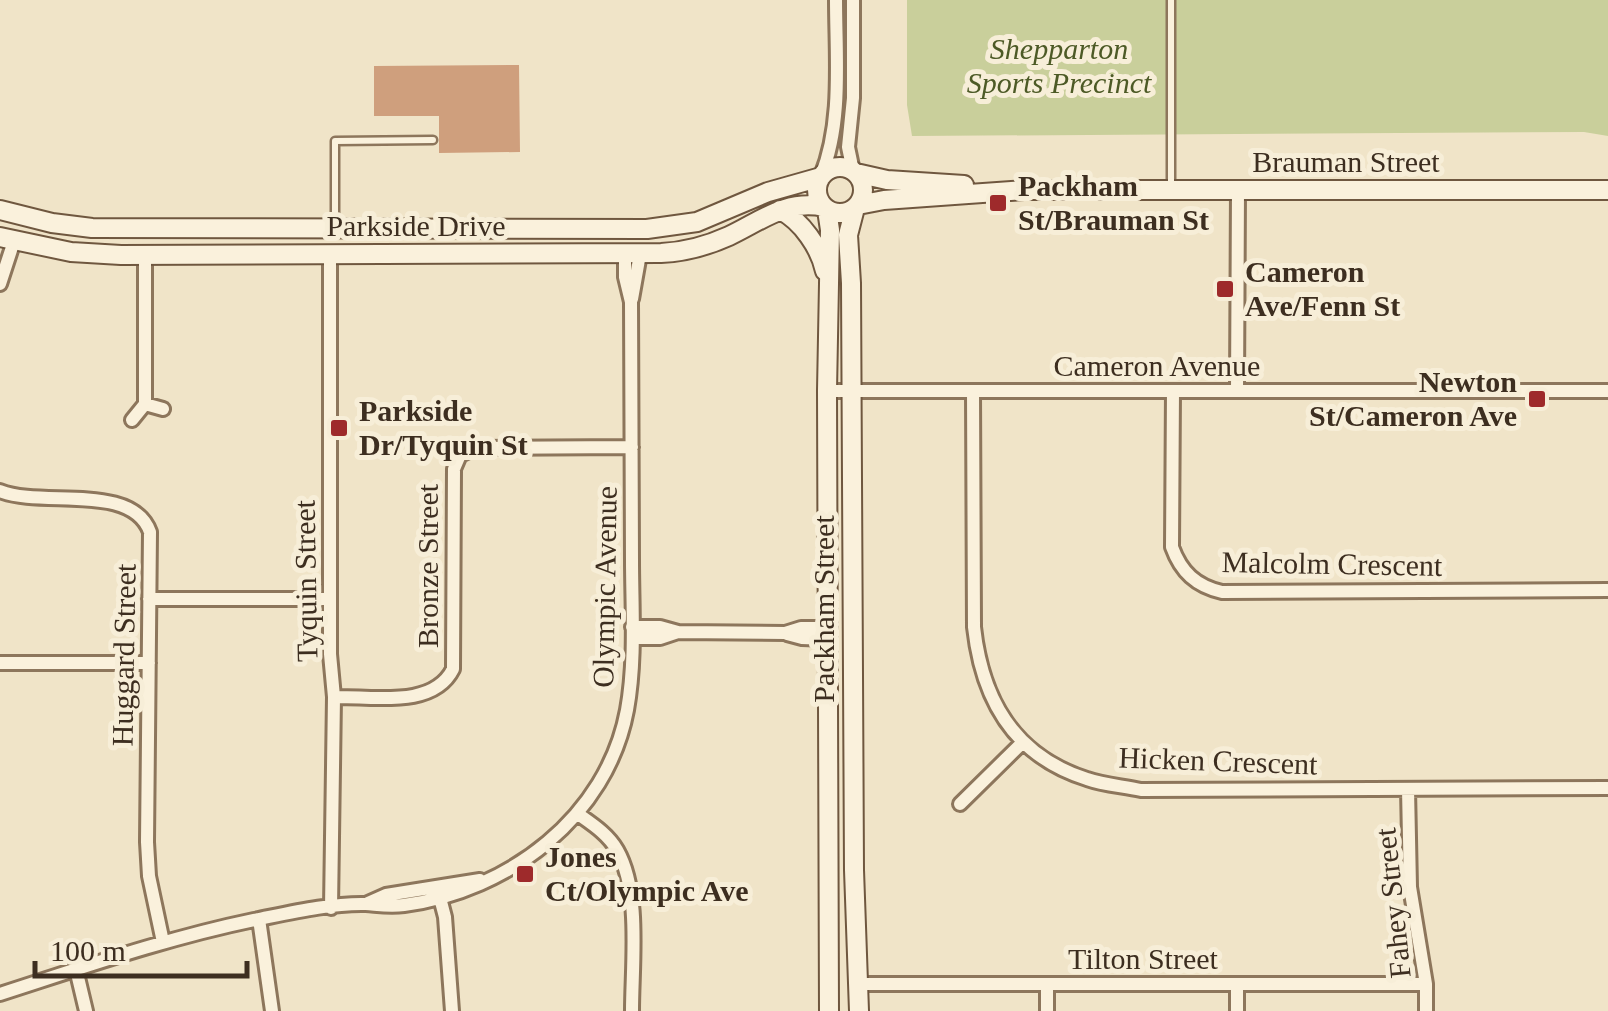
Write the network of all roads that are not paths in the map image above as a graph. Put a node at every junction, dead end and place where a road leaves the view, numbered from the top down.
1 (836, 0) edge
2 (853, 0) edge
3 (1170, 0) edge
4 (433, 140) dead end
5 (854, 172) junction
6 (821, 176) junction
7 (940, 189) junction
8 (1171, 190) junction
9 (1238, 190) junction
10 (1608, 190) edge
11 (856, 206) junction
12 (825, 208) junction
13 (0, 210) edge
14 (780, 210) junction
15 (20, 217) junction
16 (243, 230) junction
17 (332, 230) junction
18 (633, 230) junction
19 (7, 239) edge
20 (633, 253) junction
21 (330, 254) junction
22 (242, 255) junction
23 (145, 256) junction
24 (827, 282) junction
25 (0, 284) edge
26 (974, 390) junction
27 (827, 391) junction
28 (852, 391) junction
29 (1173, 391) junction
30 (1238, 391) junction
31 (1608, 391) edge
32 (145, 404) junction
33 (164, 409) dead end
34 (132, 420) dead end
35 (632, 448) junction
36 (0, 491) edge
37 (1608, 590) edge
38 (149, 598) junction
39 (330, 598) junction
40 (632, 632) junction
41 (828, 634) junction
42 (852, 634) junction
43 (0, 663) edge
44 (148, 663) junction
45 (334, 697) junction
46 (1022, 743) junction
47 (1608, 788) edge
48 (1408, 789) junction
49 (960, 804) dead end
50 (578, 814) junction
51 (439, 893) junction
52 (332, 908) junction
53 (259, 919) junction
54 (164, 942) junction
55 (76, 970) junction
56 (829, 984) junction
57 (859, 984) junction
58 (1048, 984) junction
59 (1237, 984) junction
60 (1426, 984) junction
61 (0, 994) edge
62 (86, 1011) edge
63 (272, 1011) edge
64 (452, 1011) edge
65 (632, 1011) edge
66 (829, 1011) edge
67 (860, 1011) edge
68 (1048, 1011) edge
69 (1237, 1011) edge
70 (1426, 1011) edge

1 - 6 street
2 - 5 street
3 - 8 lane
4 - 17 lane
5 - 6 street
5 - 7 street, Brauman Street
5 - 11 street
6 - 12 street
6 - 18 street, Parkside Drive
7 - 8 street, Brauman Street
7 - 11 street, Brauman Street
8 - 9 street, Brauman Street
9 - 10 street, Brauman Street
9 - 30 street
11 - 12 street
11 - 28 street, Packham Street
12 - 14 street, Parkside Drive
12 - 24 street, Packham Street
13 - 15 street, Parkside Drive
14 - 20 street, Parkside Drive
14 - 24 street
15 - 16 street, Parkside Drive
15 - 19 street
16 - 17 street, Parkside Drive
16 - 22 street
17 - 18 street, Parkside Drive
17 - 21 street
18 - 20 street
19 - 23 street, Parkside Drive
19 - 25 street
20 - 21 street, Parkside Drive
20 - 35 street, Olympic Avenue
21 - 22 street, Parkside Drive
21 - 39 street, Tyquin Street
22 - 23 street, Parkside Drive
23 - 32 street
24 - 27 street, Packham Street
26 - 28 street, Cameron Avenue
26 - 29 street, Cameron Avenue
26 - 46 street, Hicken Crescent
27 - 28 street, Cameron Avenue
27 - 41 street, Packham Street
28 - 42 street, Packham Street
29 - 30 street, Cameron Avenue
29 - 37 street, Malcolm Crescent
30 - 31 street, Cameron Avenue
32 - 33 street
32 - 34 street
35 - 40 street, Olympic Avenue
35 - 45 street, Bronze Street
36 - 38 street, Huggard Street
38 - 39 street
38 - 44 street, Huggard Street
39 - 45 street, Tyquin Street
40 - 41 street
40 - 50 street, Olympic Avenue
41 - 42 street
41 - 56 street, Packham Street
42 - 57 street, Packham Street
43 - 44 street
44 - 54 street, Huggard Street
45 - 52 street, Tyquin Street
46 - 48 street, Hicken Crescent
46 - 49 street
47 - 48 street, Hicken Crescent
48 - 60 street, Fahey Street
50 - 51 street, Olympic Avenue
50 - 65 street
51 - 52 street, Olympic Avenue
51 - 64 street
52 - 53 street, Olympic Avenue
53 - 54 street, Olympic Avenue
53 - 63 street
54 - 55 street, Olympic Avenue
55 - 61 street, Olympic Avenue
55 - 62 street
56 - 57 street
56 - 66 street, Packham Street
57 - 58 street, Tilton Street
57 - 67 street, Packham Street
58 - 59 street, Tilton Street
58 - 68 street
59 - 60 street, Tilton Street
59 - 69 street
60 - 70 street, Fahey Street

